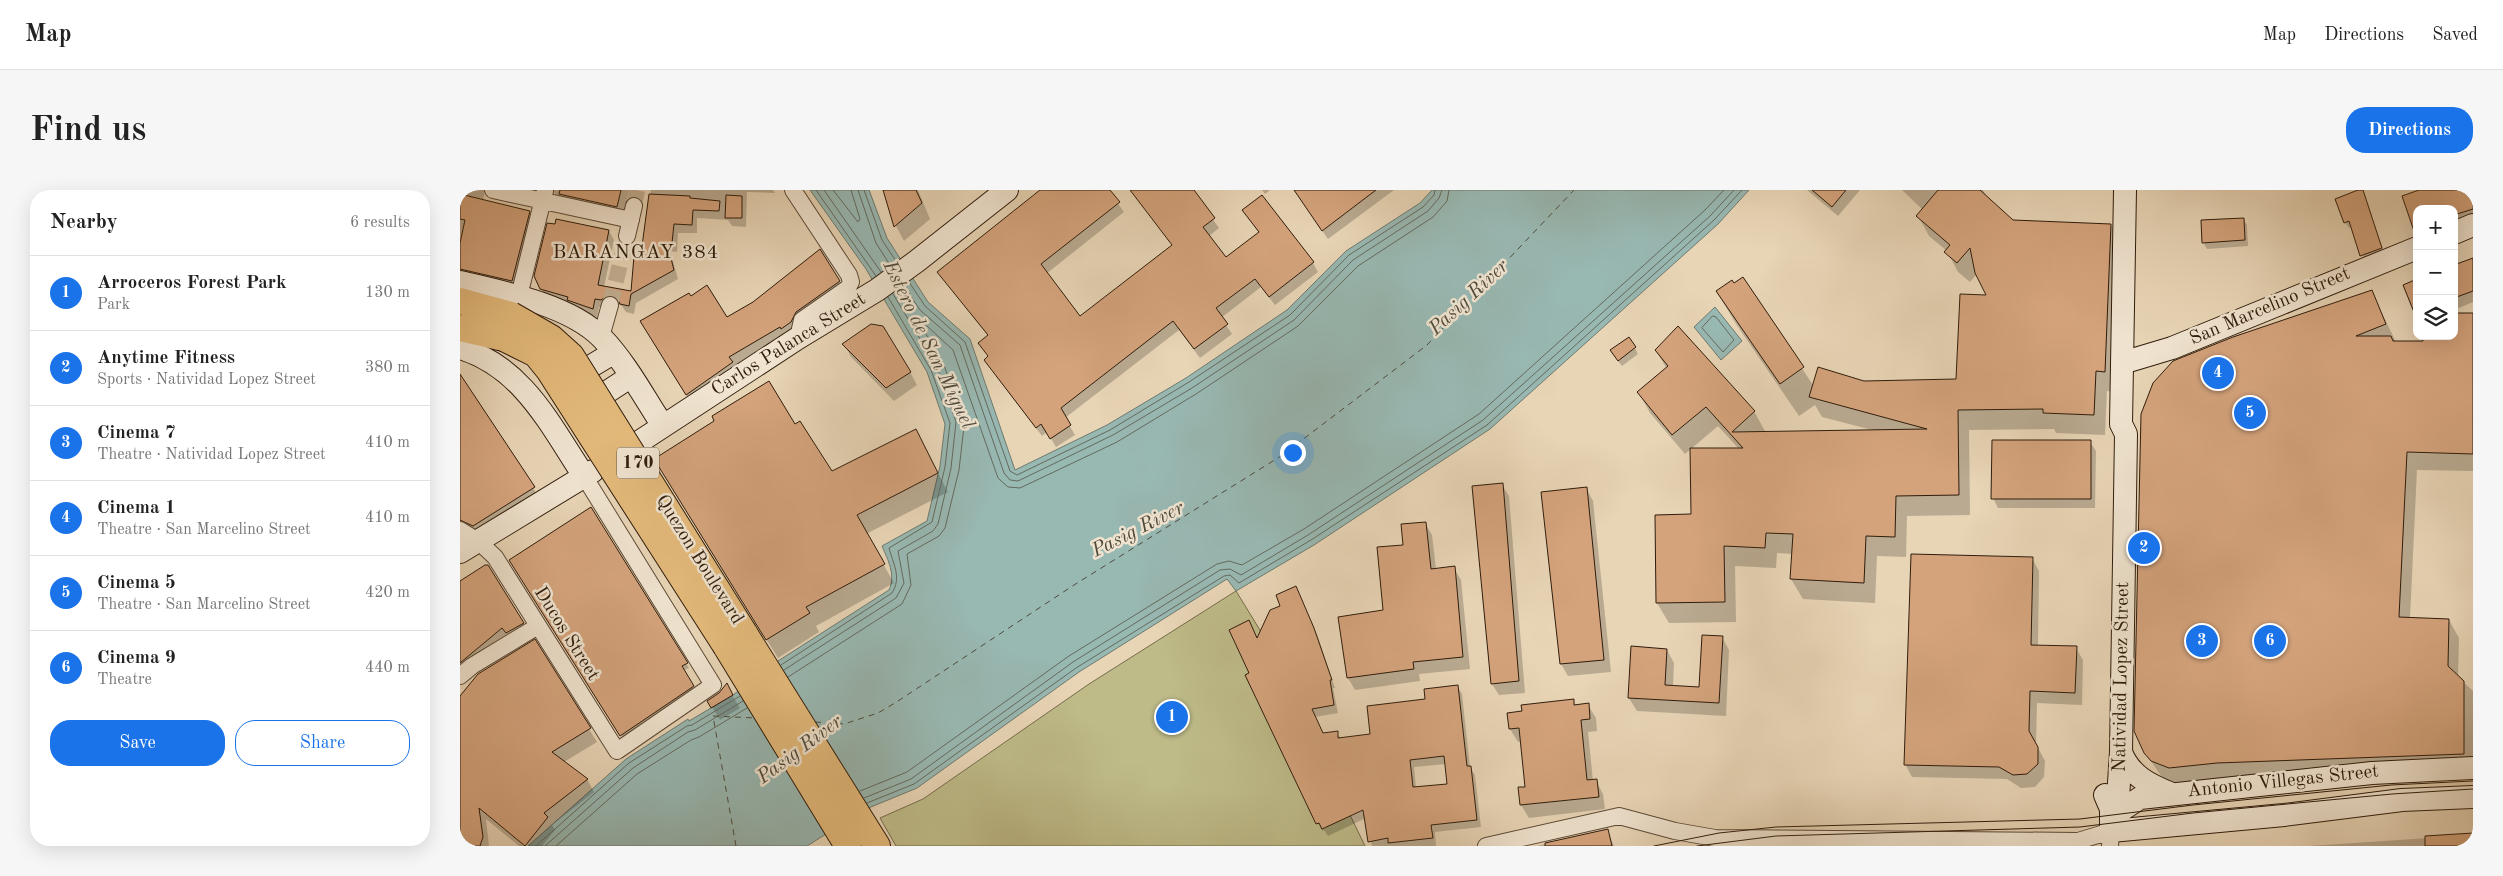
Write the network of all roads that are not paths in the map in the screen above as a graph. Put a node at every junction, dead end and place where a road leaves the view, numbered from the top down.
1 (493, 190) edge
2 (793, 190) edge
3 (1007, 190) edge
4 (2126, 190) edge
5 (544, 195) edge
6 (2473, 225) edge
7 (2458, 231) edge
8 (627, 236) tunnel mouth
9 (2413, 250) edge
10 (460, 282) edge
11 (460, 301) edge
12 (610, 305) tunnel mouth
13 (511, 316) junction
14 (460, 328) edge
15 (798, 338) junction
16 (607, 345) junction
17 (460, 348) edge
18 (2122, 363) junction
19 (588, 368) dead end
20 (630, 377) junction
21 (604, 394) dead end
22 (663, 426) junction
23 (639, 442) dead end
24 (588, 473) junction
25 (2118, 533) junction
26 (466, 541) edge
27 (538, 626) junction
28 (460, 676) edge
29 (2121, 752) junction
30 (2473, 768) edge
31 (2173, 794) junction
32 (2473, 797) edge
33 (2111, 829) edge
34 (1835, 843) edge
35 (848, 846) edge
36 (877, 846) edge
37 (1486, 846) edge

1 - 5 street
2 - 15 street
3 - 15 street, Carlos Palanca Street
4 - 18 street, Natividad Lopez Street
5 - 8 street
5 - 13 street
6 - 7 street
9 - 18 street, San Marcelino Street
10 - 13 street, Quezon Boulevard
11 - 13 main road, Quezon Boulevard / 170
12 - 16 street
13 - 14 main road, Quezon Boulevard / 170
13 - 16 street, Quezon Boulevard
13 - 35 main road, Quezon Boulevard / 170, bridge
13 - 36 main road, Quezon Boulevard / 170, bridge
15 - 22 street, Carlos Palanca Street
16 - 19 street
16 - 20 street, Quezon Boulevard
17 - 24 street
18 - 25 street, Natividad Lopez Street
20 - 21 street
20 - 22 street, Quezon Boulevard
22 - 23 street, Carlos Palanca Street
24 - 26 street
24 - 27 street, Ducos Street
25 - 29 street, Natividad Lopez Street
25 - 33 street, Natividad Lopez Street
26 - 27 street, Ducos Street
27 - 28 street
29 - 31 street
29 - 33 street, Natividad Lopez Street
30 - 31 street, Antonio Villegas Street
31 - 33 street, Antonio Villegas Street
32 - 33 street, Antonio Villegas Street
33 - 34 street, Antonio Villegas Street
34 - 37 street, Antonio Villegas Street

